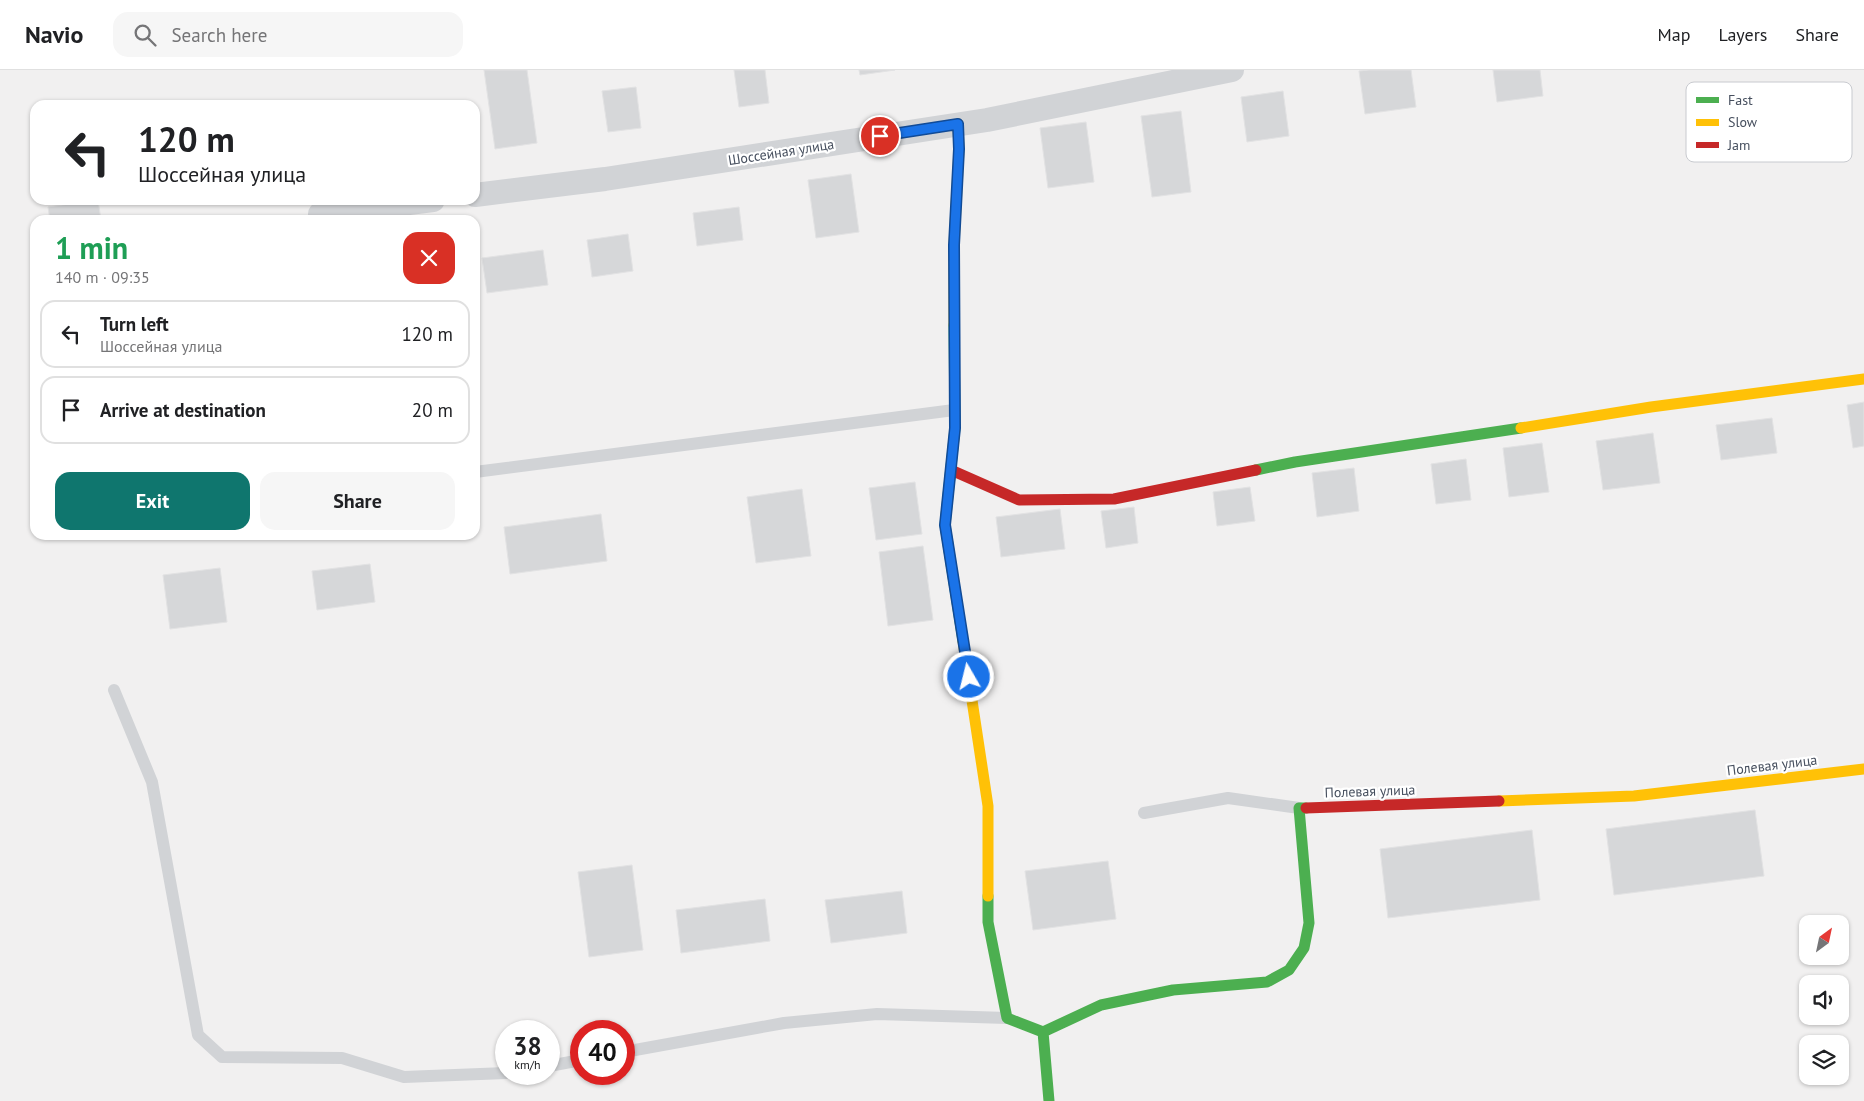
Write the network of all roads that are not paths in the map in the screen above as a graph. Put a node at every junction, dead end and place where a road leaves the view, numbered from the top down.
1 (1232, 70) edge
2 (958, 124) junction
3 (480, 194) edge
4 (393, 205) edge
5 (320, 214) dead end
6 (1864, 379) edge
7 (954, 410) junction
8 (951, 470) junction
9 (480, 471) edge
10 (114, 690) dead end
11 (1864, 769) edge
12 (1299, 808) junction
13 (1144, 813) dead end
14 (1007, 1018) junction
15 (1043, 1032) junction
16 (635, 1050) edge
17 (495, 1074) edge
18 (1049, 1101) edge

1 - 2 street, Шоссейная улица
2 - 3 street, Шоссейная улица
2 - 7 street
4 - 5 street
6 - 8 street
7 - 8 street
7 - 9 lane
8 - 14 street
10 - 17 lane
11 - 12 street, Полевая улица
12 - 13 lane
12 - 15 street
14 - 15 street
14 - 16 lane
15 - 18 street

